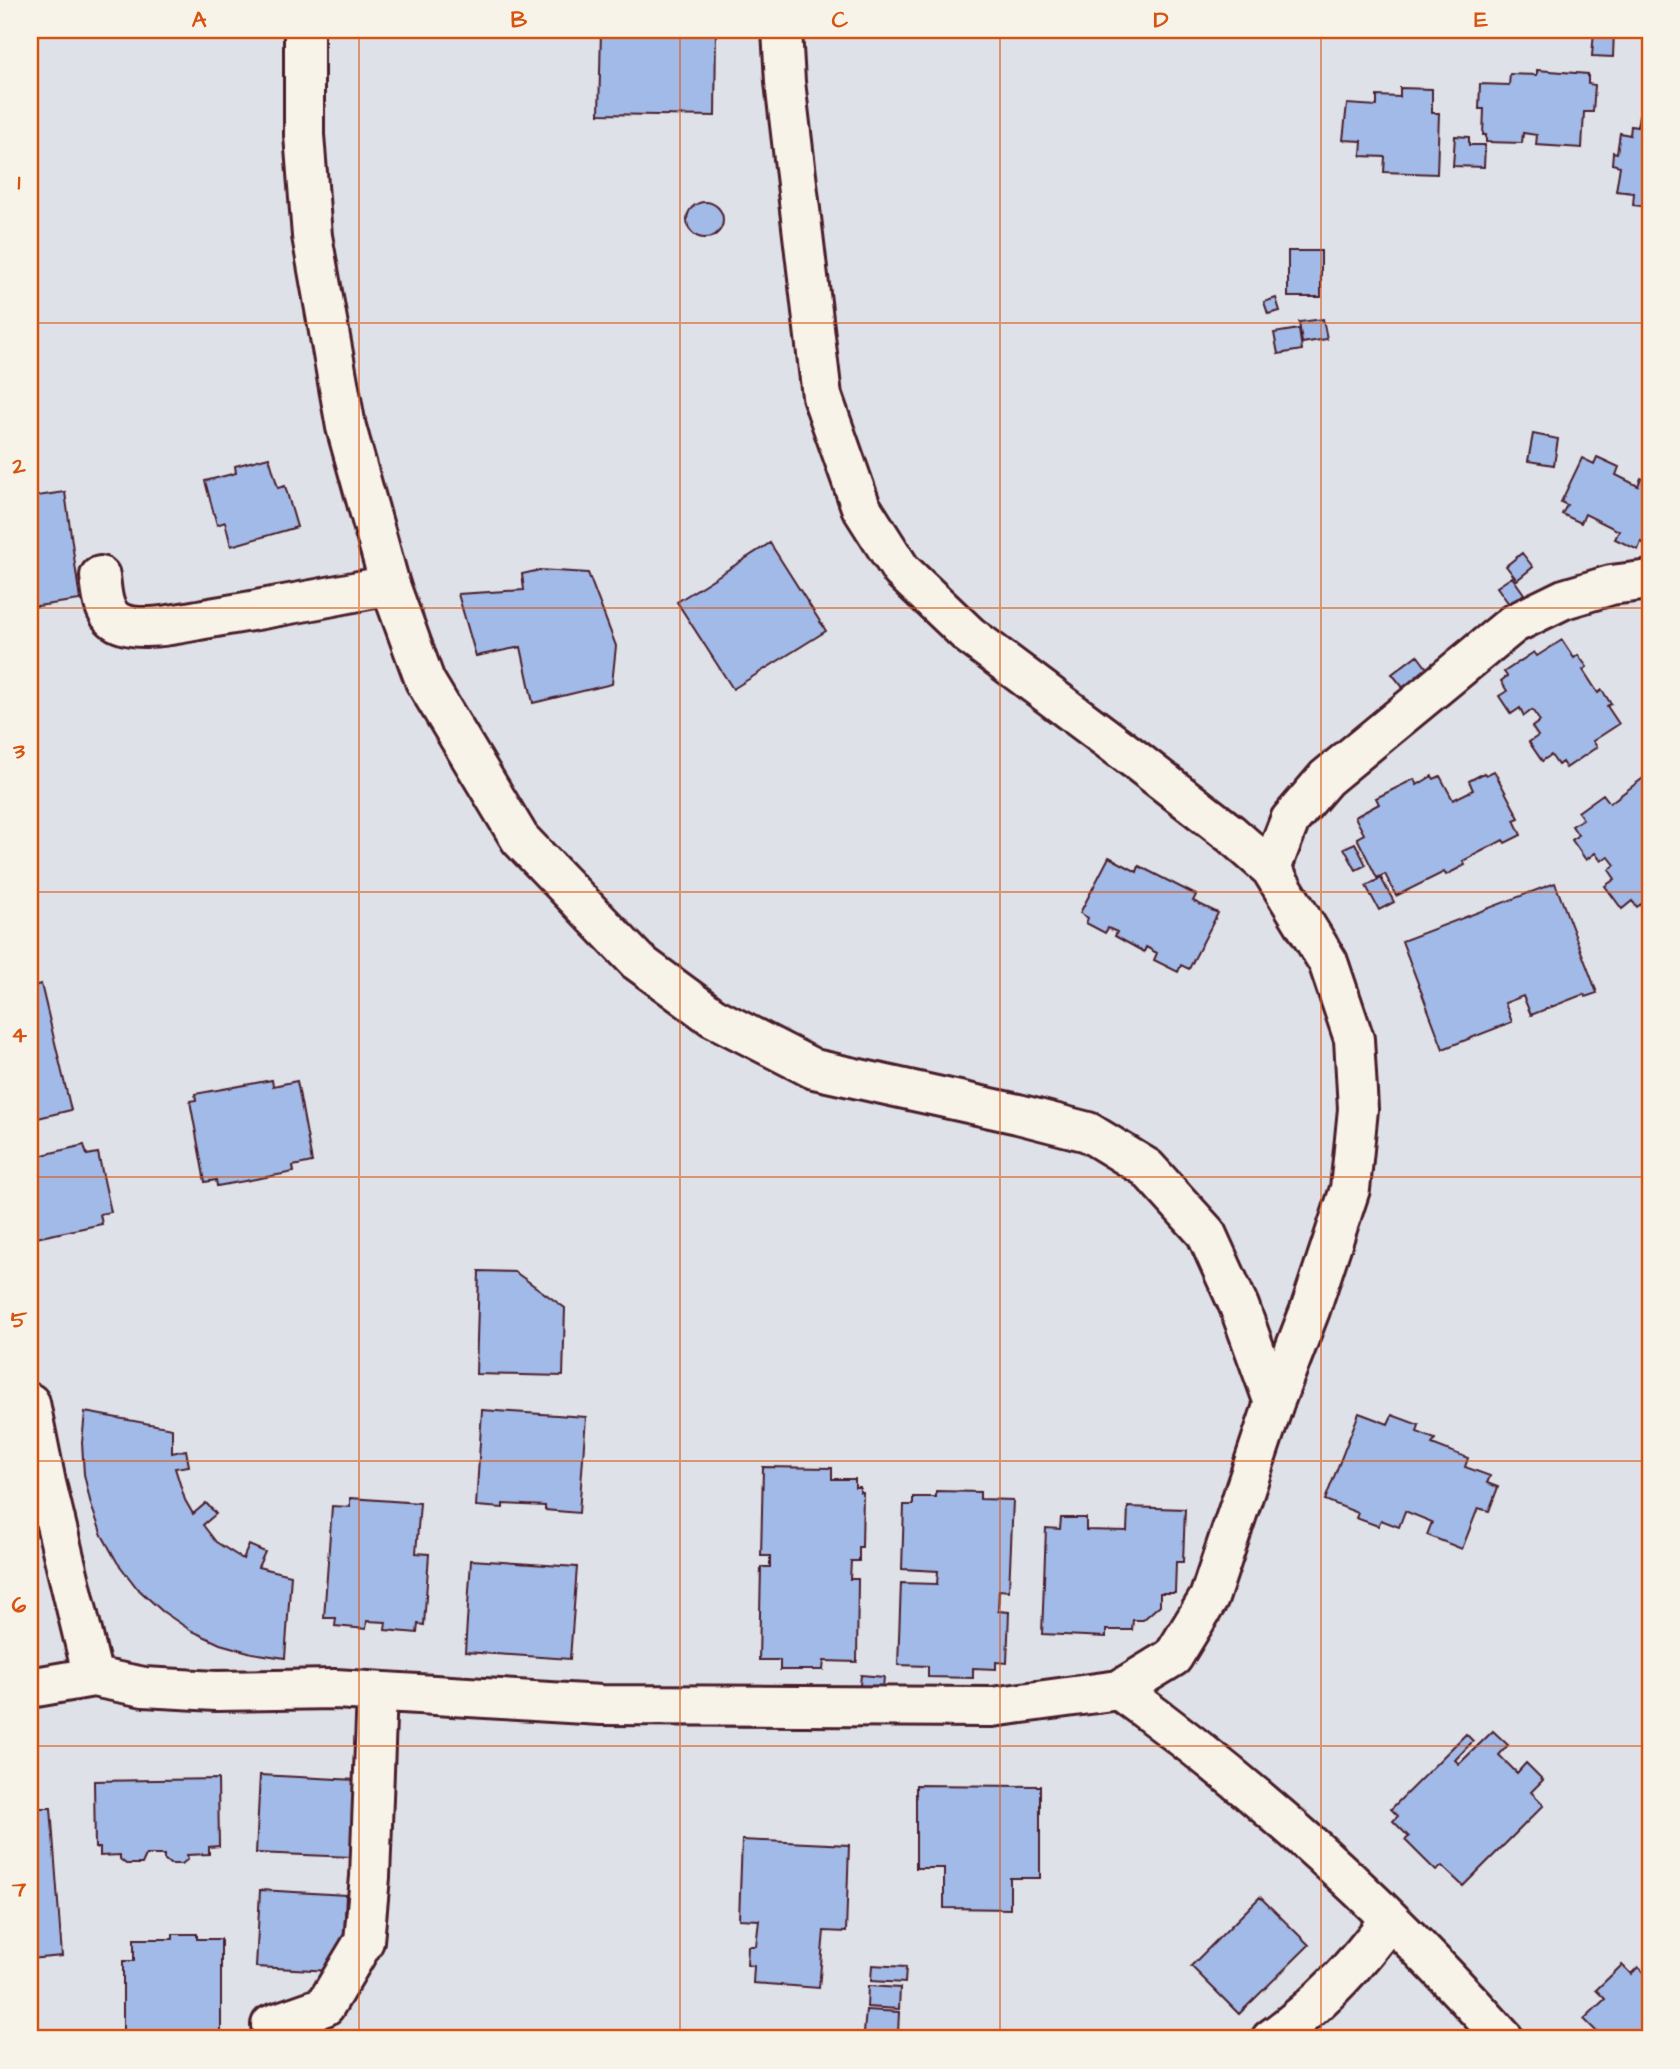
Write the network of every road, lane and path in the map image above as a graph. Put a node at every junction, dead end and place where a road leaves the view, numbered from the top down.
1 (304, 30) edge
2 (782, 30) edge
3 (100, 576) dead end
4 (1650, 580) edge
5 (390, 585) junction
6 (1271, 869) junction
7 (30, 1403) edge
8 (1274, 1403) junction
9 (93, 1677) junction
10 (30, 1688) edge
11 (1119, 1690) junction
12 (377, 1692) junction
13 (1389, 1920) junction
14 (271, 2025) dead end
15 (1271, 2039) edge
16 (1504, 2039) edge

1 - 5 street
2 - 6 street
3 - 5 street
4 - 6 street
5 - 8 street
6 - 8 street
7 - 9 street
8 - 11 street
9 - 10 street
9 - 12 street
11 - 12 street
11 - 13 street
12 - 14 street
13 - 15 street
13 - 16 street

